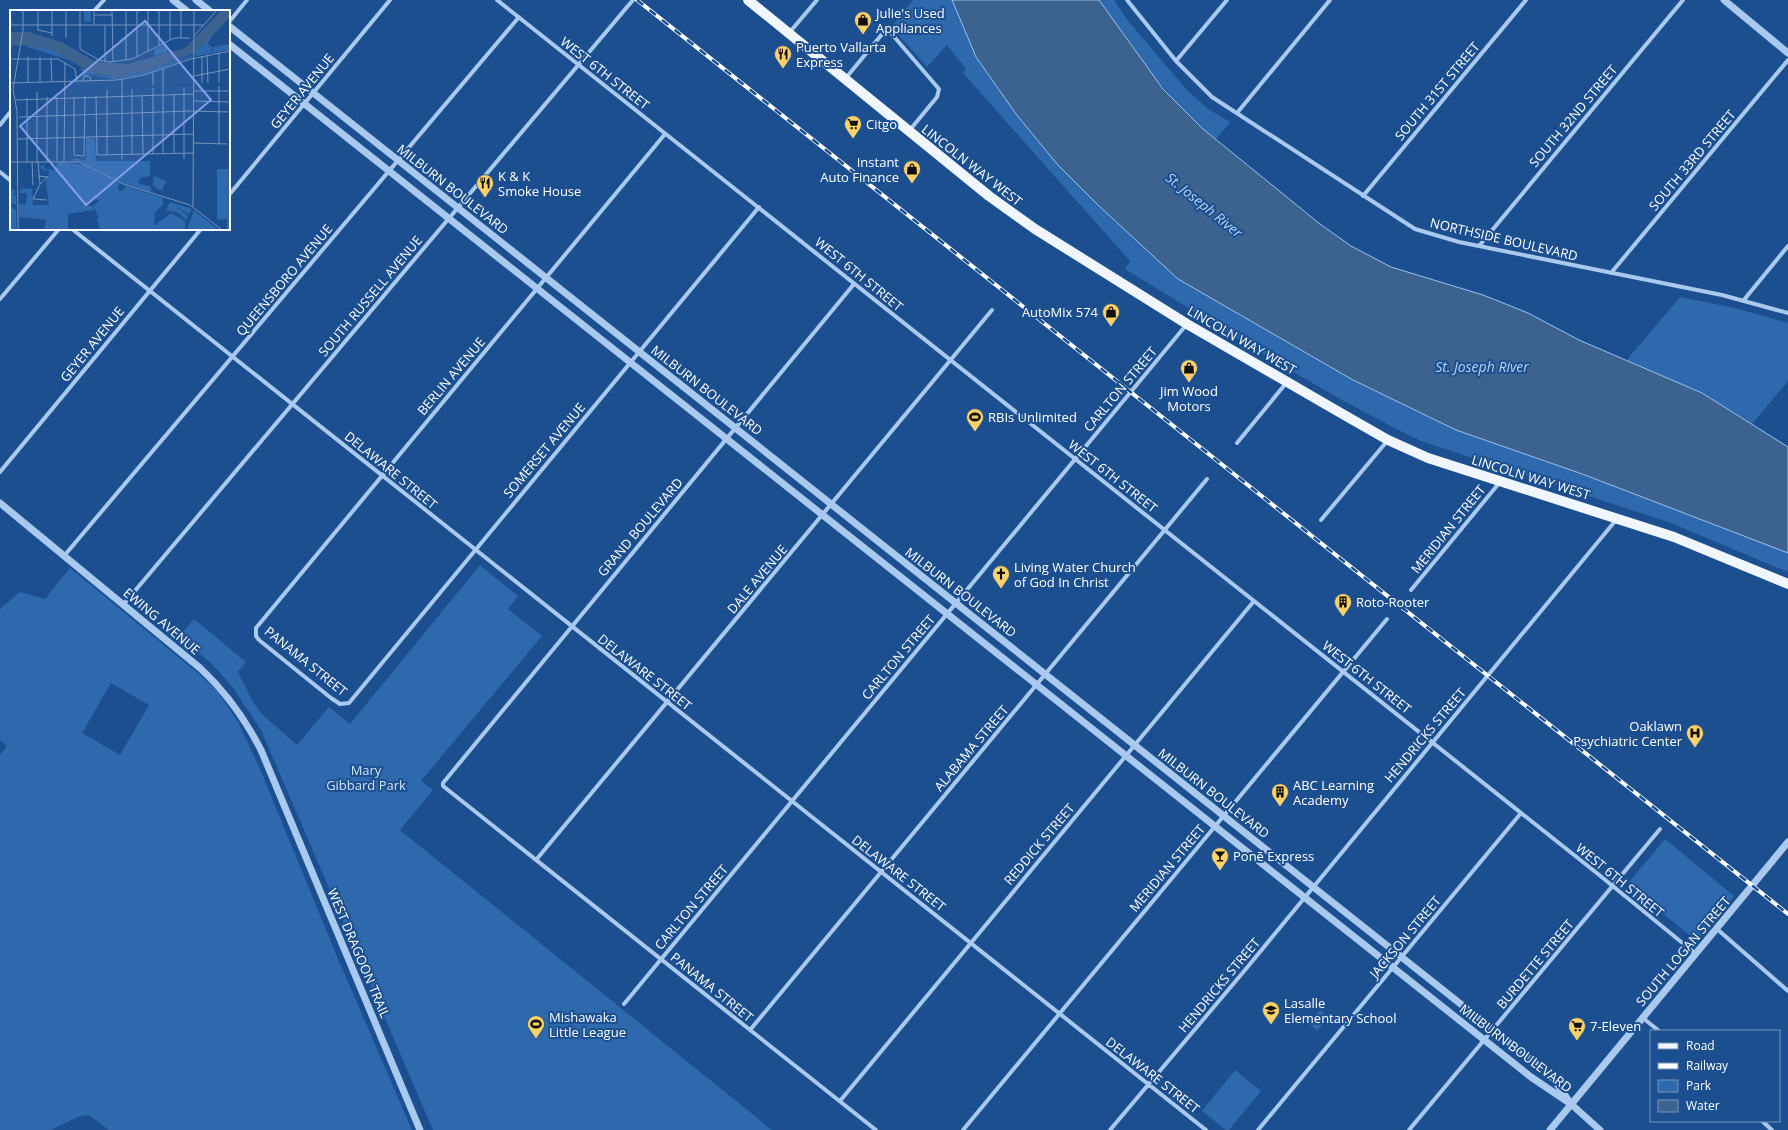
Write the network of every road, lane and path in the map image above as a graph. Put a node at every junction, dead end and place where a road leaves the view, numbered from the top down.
1 (104, 0) edge
2 (173, 0) edge
3 (196, 0) edge
4 (247, 0) edge
5 (390, 0) edge
6 (497, 0) edge
7 (633, 0) edge
8 (748, 0) edge
9 (817, 0) edge
10 (1127, 0) edge
11 (1227, 0) edge
12 (1330, 0) edge
13 (1526, 0) edge
14 (1683, 0) edge
15 (1724, 0) edge
16 (95, 10) edge
17 (186, 10) edge
18 (209, 10) edge
19 (519, 17) junction
20 (230, 21) edge
21 (230, 27) edge
22 (789, 34) junction
23 (230, 45) edge
24 (1788, 53) edge
25 (1788, 60) edge
26 (1176, 61) junction
27 (578, 64) junction
28 (844, 79) junction
29 (313, 93) junction
30 (304, 104) junction
31 (10, 112) edge
32 (1237, 113) junction
33 (0, 125) edge
34 (908, 131) junction
35 (665, 134) junction
36 (398, 160) junction
37 (389, 171) junction
38 (0, 172) edge
39 (10, 180) edge
40 (230, 194) edge
41 (1363, 196) junction
42 (759, 207) junction
43 (458, 208) junction
44 (449, 218) junction
45 (58, 230) edge
46 (73, 230) edge
47 (199, 230) edge
48 (1479, 246) junction
49 (1788, 246) edge
50 (1611, 273) junction
51 (545, 278) junction
52 (854, 284) junction
53 (536, 288) junction
54 (149, 291) junction
55 (0, 299) edge
56 (1743, 301) junction
57 (992, 310) dead end
58 (1788, 313) edge
59 (1187, 324) junction
60 (638, 351) junction
61 (232, 357) junction
62 (951, 360) junction
63 (630, 363) junction
64 (1288, 382) junction
65 (292, 404) junction
66 (735, 428) junction
67 (726, 439) junction
68 (1388, 440) junction
69 (1237, 443) dead end
70 (1075, 459) junction
71 (0, 472) edge
72 (382, 476) junction
73 (1207, 479) dead end
74 (1501, 480) junction
75 (0, 503) edge
76 (831, 504) junction
77 (822, 515) junction
78 (1617, 518) junction
79 (1321, 520) dead end
80 (1165, 530) junction
81 (475, 549) junction
82 (64, 556) junction
83 (1788, 584) edge
84 (1411, 590) dead end
85 (1254, 601) junction
86 (956, 603) junction
87 (123, 605) junction
88 (947, 614) junction
89 (1387, 619) dead end
90 (571, 626) junction
91 (255, 632) joint
92 (1343, 672) junction
93 (1045, 674) junction
94 (1036, 685) junction
95 (667, 702) junction
96 (344, 704) joint
97 (1432, 742) junction
98 (1134, 745) junction
99 (1125, 756) junction
100 (443, 783) joint
101 (276, 785) joint
102 (791, 801) junction
103 (1521, 813) junction
104 (1224, 816) junction
105 (1215, 827) junction
106 (1660, 829) dead end
107 (1788, 842) edge
108 (536, 860) junction
109 (881, 872) junction
110 (1313, 886) junction
111 (1612, 886) junction
112 (1304, 898) junction
113 (1717, 929) junction
114 (970, 943) junction
115 (1696, 954) junction
116 (1402, 957) junction
117 (661, 959) junction
118 (1393, 968) junction
119 (1788, 991) edge
120 (624, 1004) dead end
121 (1059, 1014) junction
122 (1643, 1018) junction
123 (1493, 1029) junction
124 (750, 1030) junction
125 (1657, 1030) edge
126 (1484, 1040) junction
127 (1148, 1084) junction
128 (840, 1101) junction
129 (1571, 1104) junction
130 (1763, 1122) edge
131 (420, 1130) edge
132 (876, 1130) edge
133 (963, 1130) edge
134 (1110, 1130) edge
135 (1206, 1130) edge
136 (1258, 1130) edge
137 (1409, 1130) edge
138 (1550, 1130) edge
139 (1600, 1130) edge
140 (1772, 1130) edge

1 - 16 street
2 - 17 street
3 - 18 street
4 - 20 street
5 - 29 street, GEYER AVENUE
6 - 19 street, WEST 6TH STREET
7 - 27 street, SOUTH RUSSELL AVENUE
8 - 22 main road, LINCOLN WAY WEST
9 - 22 street
10 - 26 street, NORTHSIDE BOULEVARD
11 - 26 street
12 - 32 street
13 - 41 street, SOUTH 31ST STREET
14 - 48 street, SOUTH 32ND STREET
15 - 24 street
19 - 27 street, WEST 6TH STREET
19 - 36 street, QUEENSBORO AVENUE
21 - 29 street, MILBURN BOULEVARD
22 - 28 main road, LINCOLN WAY WEST
23 - 30 street, MILBURN BOULEVARD
25 - 50 street, SOUTH 33RD STREET
26 - 32 street, NORTHSIDE BOULEVARD
27 - 35 street, WEST 6TH STREET
27 - 43 street, SOUTH RUSSELL AVENUE
28 - 34 main road, LINCOLN WAY WEST
28 - 34 street
29 - 30 street, GEYER AVENUE
29 - 36 street, MILBURN BOULEVARD
30 - 37 street, MILBURN BOULEVARD
30 - 40 street, GEYER AVENUE
31 - 33 street
32 - 41 street, NORTHSIDE BOULEVARD
34 - 59 main road, LINCOLN WAY WEST
35 - 42 street, WEST 6TH STREET
35 - 51 street, BERLIN AVENUE
36 - 37 street, QUEENSBORO AVENUE
36 - 43 street, MILBURN BOULEVARD
37 - 44 street, MILBURN BOULEVARD
37 - 61 street, QUEENSBORO AVENUE
38 - 39 street
41 - 48 street, NORTHSIDE BOULEVARD
42 - 52 street, WEST 6TH STREET
42 - 60 street, SOMERSET AVENUE
43 - 44 street, SOUTH RUSSELL AVENUE
43 - 51 street, MILBURN BOULEVARD
44 - 53 street, MILBURN BOULEVARD
44 - 65 street, SOUTH RUSSELL AVENUE
45 - 55 street
46 - 54 street, DELAWARE STREET
47 - 54 street, GEYER AVENUE
48 - 50 street, NORTHSIDE BOULEVARD
49 - 56 street
50 - 56 street, NORTHSIDE BOULEVARD
51 - 53 street, BERLIN AVENUE
51 - 60 street, MILBURN BOULEVARD
52 - 62 street, WEST 6TH STREET
52 - 66 street, GRAND BOULEVARD
53 - 63 street, MILBURN BOULEVARD
53 - 72 street, BERLIN AVENUE
54 - 61 street, DELAWARE STREET
54 - 71 street, GEYER AVENUE
56 - 58 street, NORTHSIDE BOULEVARD
57 - 62 street, DALE AVENUE
59 - 64 main road, LINCOLN WAY WEST
59 - 70 street, CARLTON STREET
60 - 63 street, SOMERSET AVENUE
60 - 66 street, MILBURN BOULEVARD
61 - 65 street, DELAWARE STREET
61 - 82 street, QUEENSBORO AVENUE
62 - 70 street, WEST 6TH STREET
62 - 76 street, DALE AVENUE
63 - 67 street, MILBURN BOULEVARD
63 - 81 street, SOMERSET AVENUE
64 - 68 main road, LINCOLN WAY WEST
64 - 69 street
65 - 72 street, DELAWARE STREET
65 - 87 street, SOUTH RUSSELL AVENUE
66 - 67 street, GRAND BOULEVARD
66 - 76 street, MILBURN BOULEVARD
67 - 77 street, MILBURN BOULEVARD
67 - 90 street, GRAND BOULEVARD
68 - 74 main road, LINCOLN WAY WEST
68 - 79 street
70 - 80 street, WEST 6TH STREET
70 - 86 street, CARLTON STREET
72 - 81 street, DELAWARE STREET
72 - 91 street, BERLIN AVENUE
73 - 80 street, ALABAMA STREET
74 - 78 main road, LINCOLN WAY WEST
74 - 84 street, MERIDIAN STREET
75 - 82 street, EWING AVENUE
76 - 77 street, DALE AVENUE
76 - 86 street, MILBURN BOULEVARD
77 - 88 street, MILBURN BOULEVARD
77 - 95 street, DALE AVENUE
78 - 83 main road, LINCOLN WAY WEST
78 - 97 street, HENDRICKS STREET
80 - 85 street, WEST 6TH STREET
80 - 93 street, ALABAMA STREET
81 - 90 street, DELAWARE STREET
81 - 96 street, SOMERSET AVENUE
82 - 87 street, EWING AVENUE
85 - 92 street, WEST 6TH STREET
85 - 98 street, REDDICK STREET
86 - 88 street, CARLTON STREET
86 - 93 street, MILBURN BOULEVARD
87 - 101 street, EWING AVENUE
88 - 94 street, MILBURN BOULEVARD
88 - 102 street, CARLTON STREET
89 - 92 street, MERIDIAN STREET
90 - 95 street, DELAWARE STREET
90 - 100 street, GRAND BOULEVARD
91 - 96 street, PANAMA STREET
92 - 97 street, WEST 6TH STREET
92 - 104 street, MERIDIAN STREET
93 - 94 street, ALABAMA STREET
93 - 98 street, MILBURN BOULEVARD
94 - 99 street, MILBURN BOULEVARD
94 - 109 street, ALABAMA STREET
95 - 102 street, DELAWARE STREET
95 - 108 street, DALE AVENUE
97 - 103 street, WEST 6TH STREET
97 - 110 street, HENDRICKS STREET
98 - 99 street, REDDICK STREET
98 - 104 street, MILBURN BOULEVARD
99 - 105 street, MILBURN BOULEVARD
99 - 114 street, REDDICK STREET
100 - 108 street, PANAMA STREET
101 - 131 street, WEST DRAGOON TRAIL
102 - 109 street, DELAWARE STREET
102 - 117 street, CARLTON STREET
103 - 111 street, WEST 6TH STREET
103 - 116 street, JACKSON STREET
104 - 105 street, MERIDIAN STREET
104 - 110 street, MILBURN BOULEVARD
105 - 112 street, MILBURN BOULEVARD
105 - 121 street, MERIDIAN STREET
106 - 111 street, BURDETTE STREET
107 - 113 street, SOUTH LOGAN STREET
108 - 117 street, PANAMA STREET
109 - 114 street, DELAWARE STREET
109 - 124 street, ALABAMA STREET
110 - 112 street, HENDRICKS STREET
110 - 116 street, MILBURN BOULEVARD
111 - 115 street, WEST 6TH STREET
111 - 123 street, BURDETTE STREET
112 - 118 street, MILBURN BOULEVARD
112 - 127 street, HENDRICKS STREET
113 - 115 street, SOUTH LOGAN STREET
113 - 119 street
114 - 121 street, DELAWARE STREET
114 - 128 street, REDDICK STREET
115 - 122 street, SOUTH LOGAN STREET
116 - 118 street, JACKSON STREET
116 - 123 street, MILBURN BOULEVARD
117 - 120 street, CARLTON STREET
117 - 124 street, PANAMA STREET
118 - 126 street, MILBURN BOULEVARD
118 - 136 street, JACKSON STREET
121 - 127 street, DELAWARE STREET
121 - 133 street, MERIDIAN STREET
122 - 125 street
122 - 129 street, SOUTH LOGAN STREET
123 - 126 street, BURDETTE STREET
123 - 129 street, MILBURN BOULEVARD
124 - 128 street, PANAMA STREET
126 - 129 street, MILBURN BOULEVARD
126 - 137 street, BURDETTE STREET
127 - 134 street, HENDRICKS STREET
127 - 135 street, DELAWARE STREET
128 - 132 street, PANAMA STREET
129 - 138 street, SOUTH LOGAN STREET
129 - 139 street
130 - 140 street

